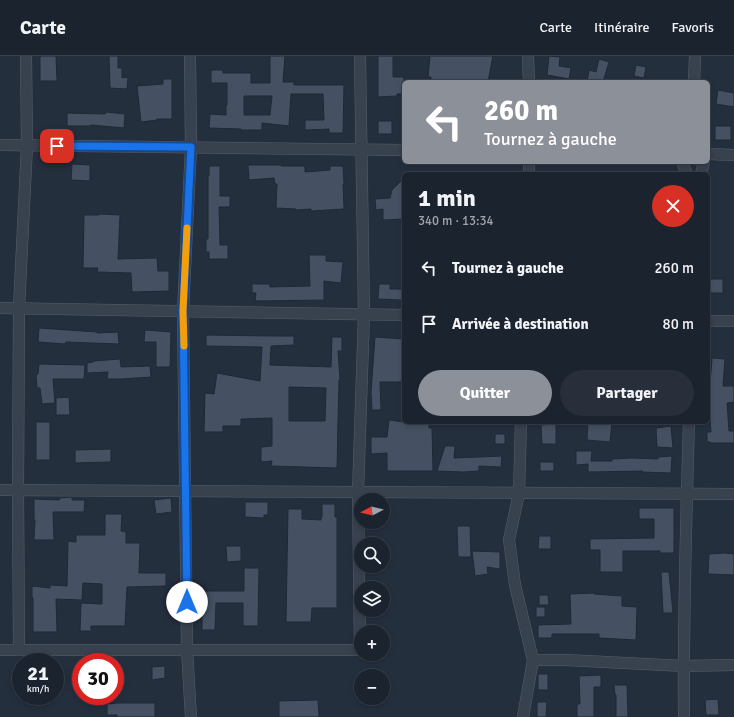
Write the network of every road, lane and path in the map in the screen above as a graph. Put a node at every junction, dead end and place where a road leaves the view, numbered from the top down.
1 (26, 56) edge
2 (190, 56) edge
3 (360, 56) edge
4 (528, 56) edge
5 (695, 56) edge
6 (528, 80) edge
7 (694, 80) edge
8 (0, 145) edge
9 (28, 145) junction
10 (191, 147) junction
11 (362, 150) junction
12 (402, 150) edge
13 (710, 154) edge
14 (734, 155) edge
15 (0, 308) edge
16 (19, 308) junction
17 (183, 311) junction
18 (364, 314) junction
19 (402, 315) edge
20 (710, 320) edge
21 (734, 321) edge
22 (521, 424) edge
23 (689, 424) edge
24 (0, 490) edge
25 (18, 490) junction
26 (186, 491) junction
27 (358, 492) junction
28 (519, 493) junction
29 (687, 493) junction
30 (734, 494) edge
31 (0, 650) edge
32 (19, 650) junction
33 (187, 650) junction
34 (533, 660) junction
35 (734, 665) edge
36 (684, 666) junction
37 (191, 717) edge
38 (523, 717) edge
39 (684, 717) edge

1 - 9 street
2 - 10 street
3 - 11 street
4 - 6 street
5 - 7 street
8 - 9 street
9 - 10 street
9 - 16 street
10 - 11 street
10 - 17 street
11 - 12 street
11 - 18 street
13 - 14 street
15 - 16 street
16 - 17 street
16 - 25 street
17 - 18 street
17 - 26 street
18 - 19 street
18 - 27 street
20 - 21 street
22 - 28 street
23 - 29 street
24 - 25 street
25 - 26 street
25 - 32 street
26 - 27 street
26 - 33 street
27 - 28 street
27 - 33 street
28 - 29 street
28 - 34 street
29 - 30 street
29 - 36 street
31 - 32 street
32 - 33 street
33 - 37 street
34 - 36 street
34 - 38 street
35 - 36 street
36 - 39 street

